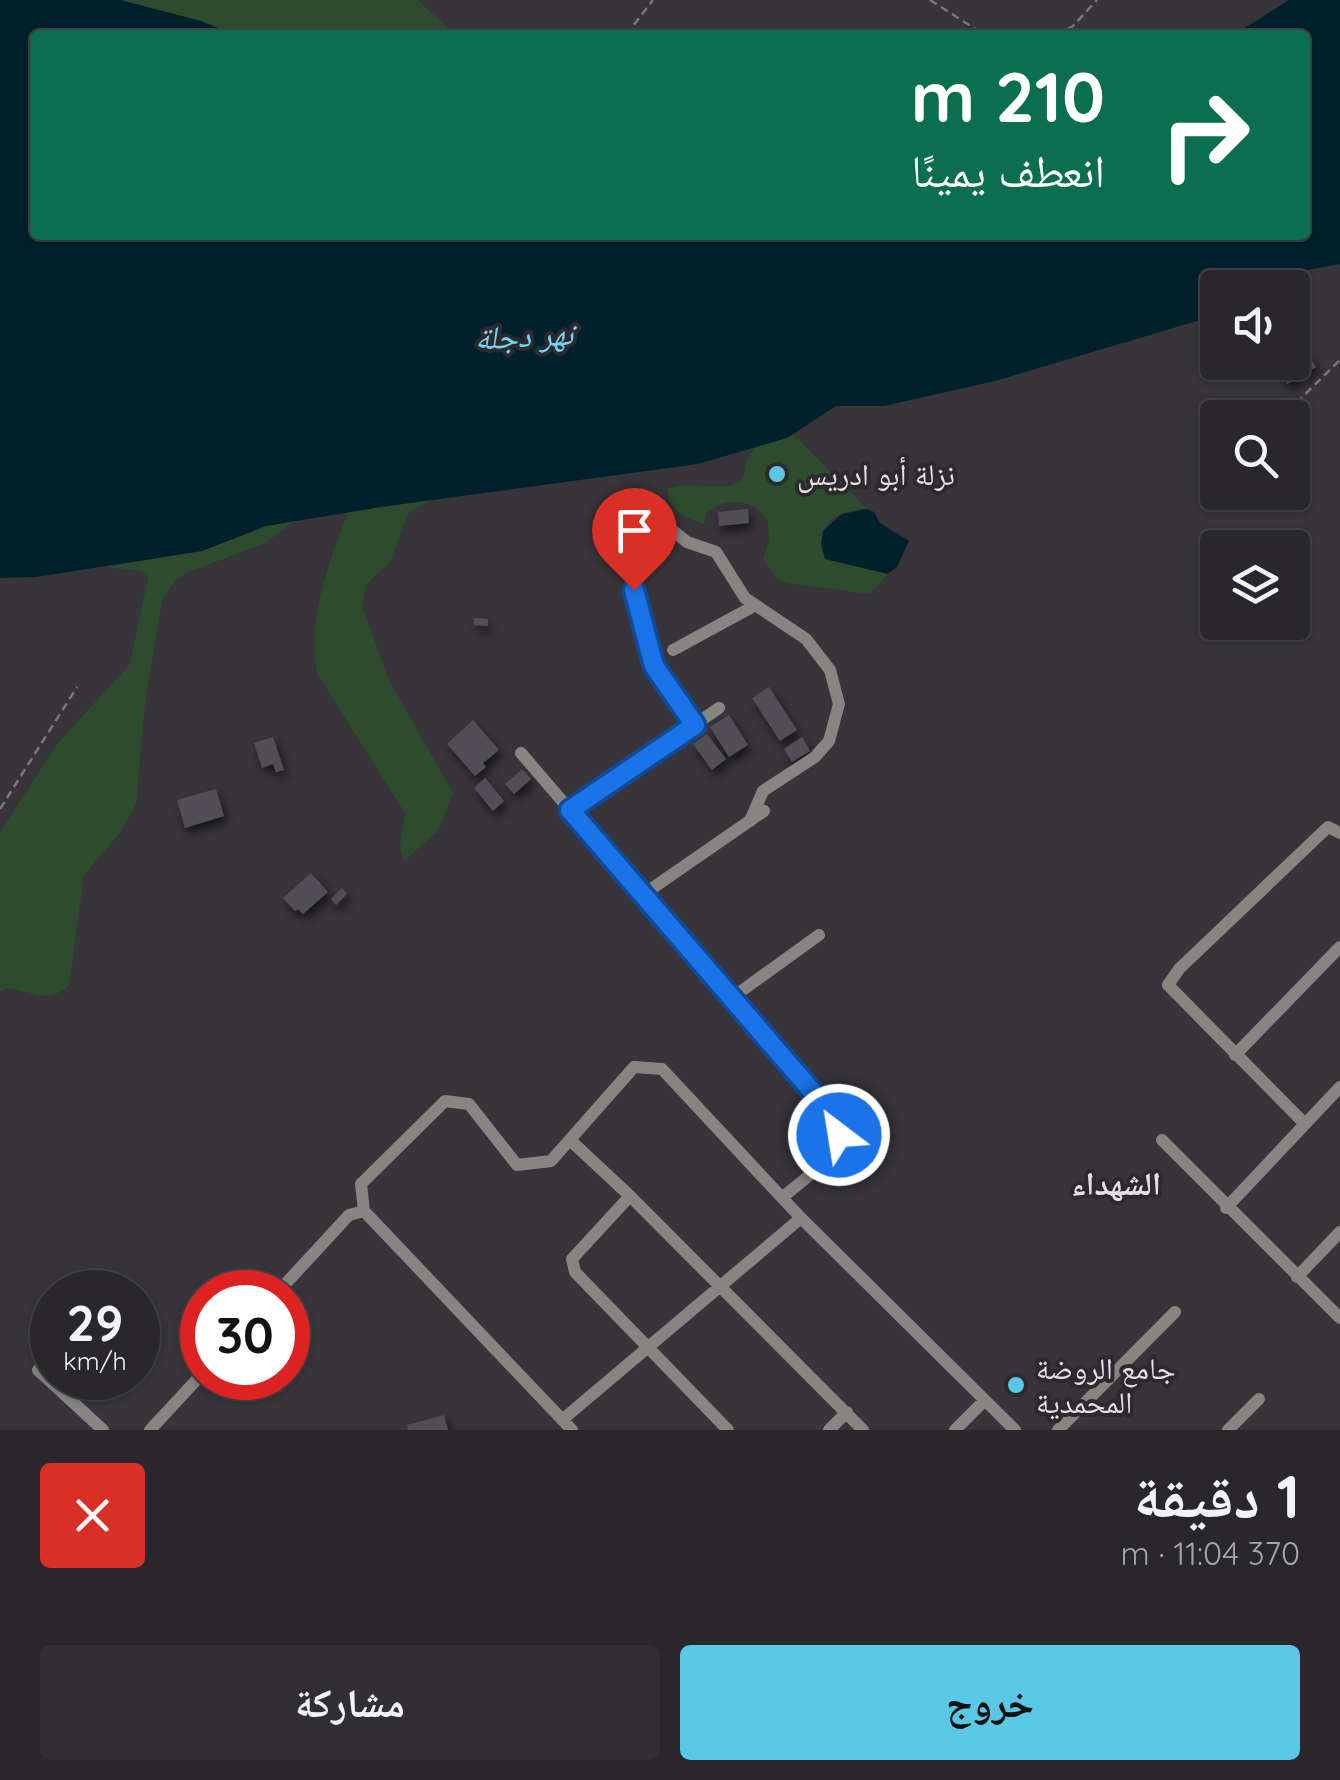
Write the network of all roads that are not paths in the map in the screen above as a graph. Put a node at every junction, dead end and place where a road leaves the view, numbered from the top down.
1 (647, 510) dead end
2 (625, 544) dead end
3 (754, 606) junction
4 (673, 650) dead end
5 (720, 708) dead end
6 (695, 725) junction
7 (521, 753) dead end
8 (570, 810) junction
9 (764, 812) dead end
10 (750, 821) junction
11 (1340, 833) edge
12 (644, 894) junction
13 (818, 935) dead end
14 (1340, 946) edge
15 (734, 997) junction
16 (1234, 1055) junction
17 (1340, 1087) edge
18 (1304, 1123) junction
19 (570, 1140) junction
20 (1162, 1140) dead end
21 (630, 1196) junction
22 (782, 1198) junction
23 (1226, 1208) junction
24 (364, 1211) junction
25 (801, 1218) junction
26 (1340, 1232) edge
27 (298, 1270) edge
28 (1298, 1277) junction
29 (722, 1287) junction
30 (1175, 1312) dead end
31 (1340, 1318) edge
32 (648, 1348) junction
33 (180, 1398) edge
34 (1259, 1399) dead end
35 (70, 1400) edge
36 (985, 1400) junction
37 (848, 1412) junction
38 (567, 1425) edge
39 (103, 1430) edge
40 (150, 1430) edge
41 (728, 1430) edge
42 (829, 1430) edge
43 (864, 1430) edge
44 (955, 1430) edge
45 (1015, 1430) edge
46 (1058, 1430) edge
47 (1228, 1430) edge

1 - 3 street
2 - 6 street
3 - 4 street
3 - 10 street
5 - 6 street
6 - 8 street
7 - 8 street
8 - 12 street
9 - 10 street
10 - 12 street
11 - 16 street
12 - 15 street
13 - 15 street
14 - 16 street
15 - 22 street
16 - 18 street
17 - 18 street
18 - 23 street
19 - 21 street
19 - 22 street
19 - 24 street
20 - 23 street
21 - 29 street
21 - 32 street
22 - 25 street
23 - 28 street
24 - 27 street
24 - 38 street
25 - 29 street
25 - 36 street
26 - 28 street
28 - 31 street
29 - 32 street
29 - 37 street
30 - 46 street
32 - 38 street
32 - 41 street
33 - 40 street
34 - 47 street
35 - 39 street
36 - 44 street
36 - 45 street
37 - 42 street
37 - 43 street

